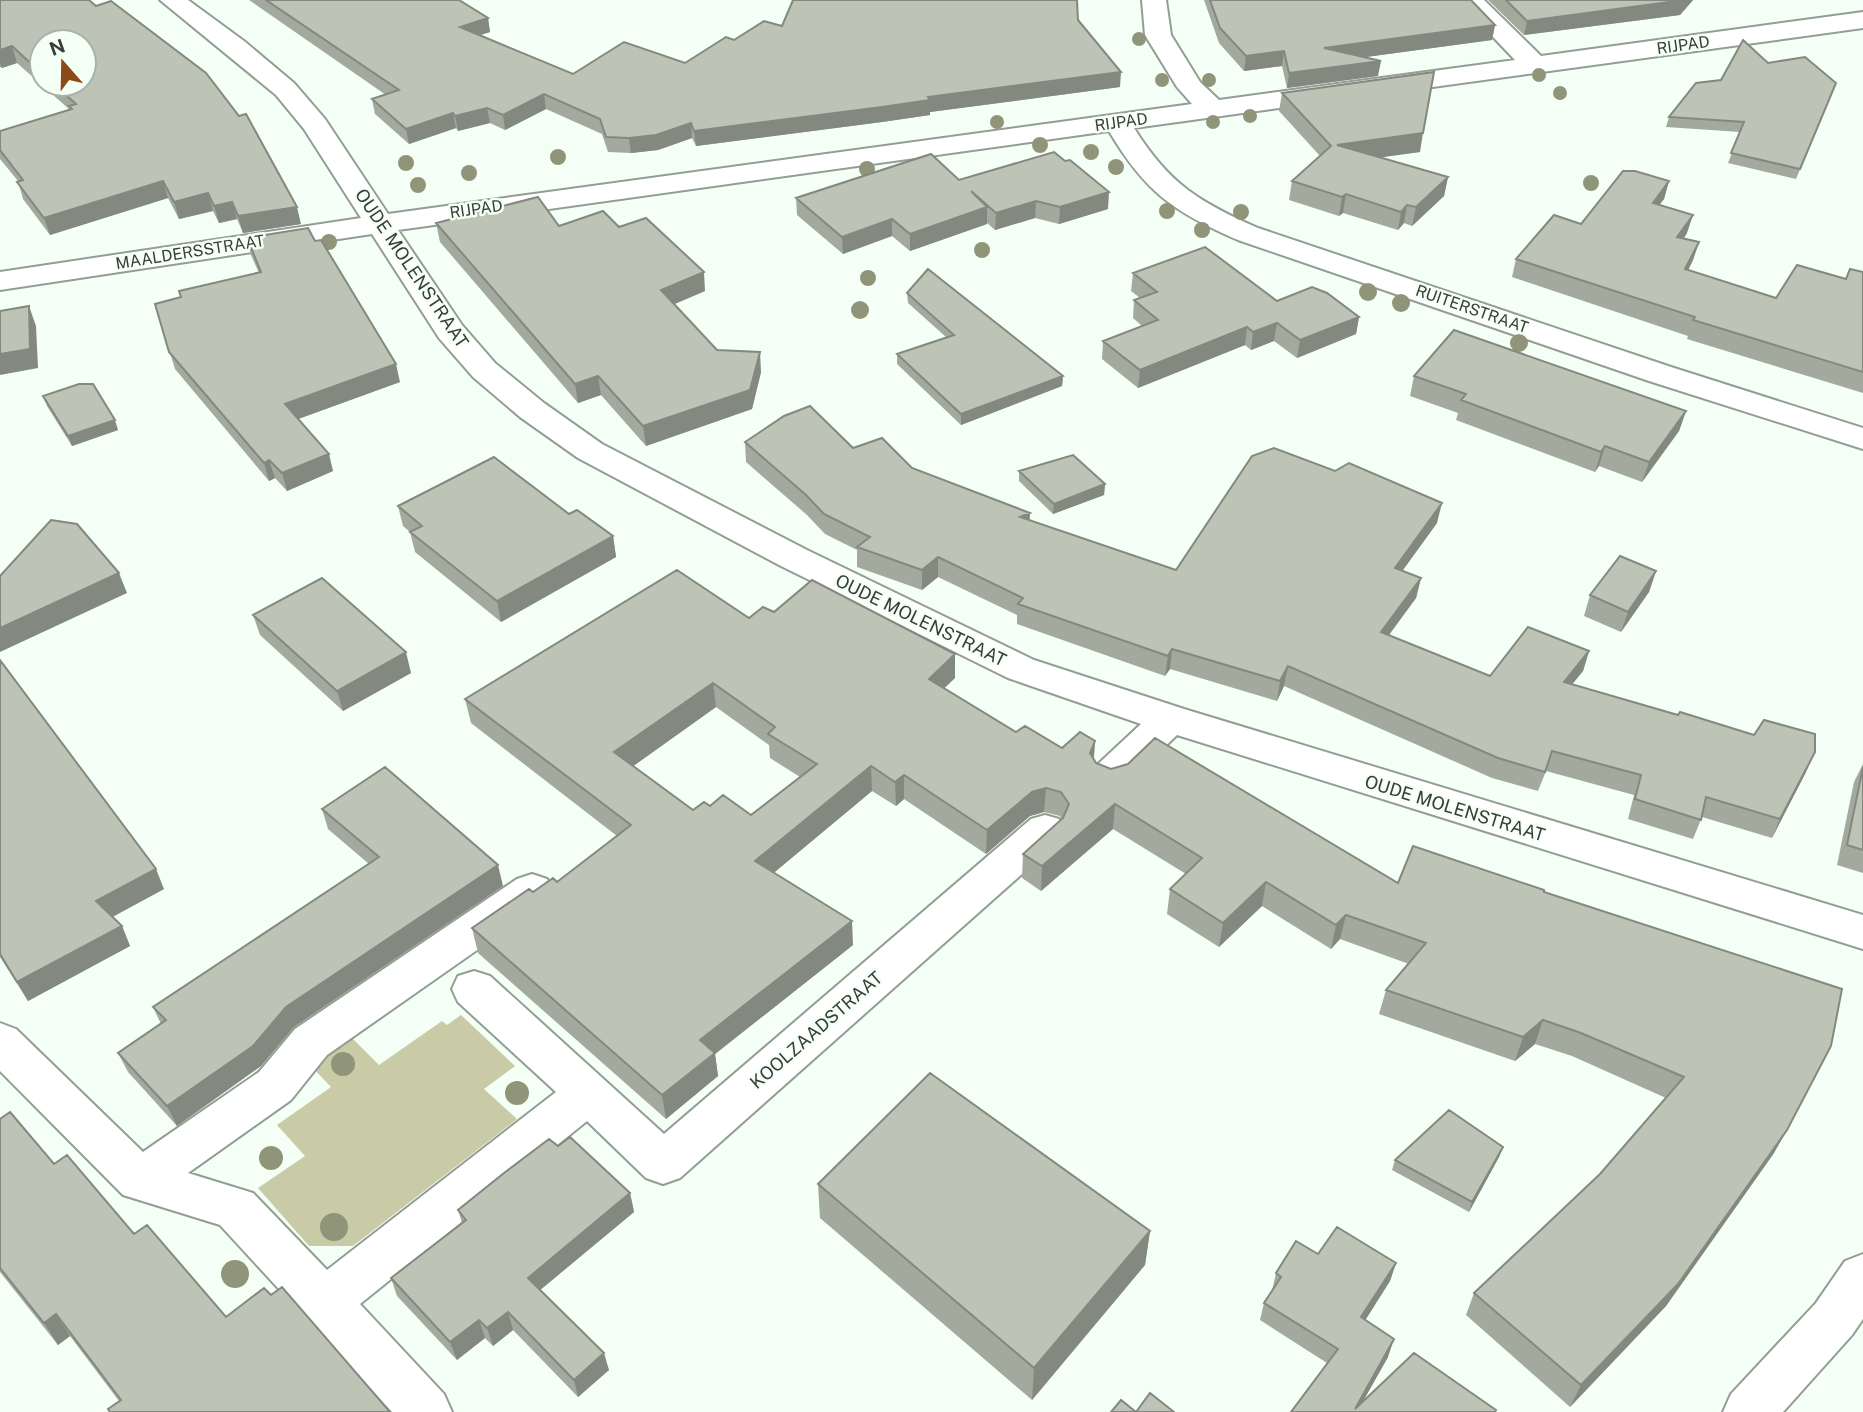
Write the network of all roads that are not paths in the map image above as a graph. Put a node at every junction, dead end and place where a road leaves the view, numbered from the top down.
1 (172, 0) edge
2 (1154, 0) edge
3 (1470, 0) edge
4 (1863, 20) edge
5 (1535, 65) junction
6 (1213, 109) junction
7 (1117, 122) junction
8 (380, 224) junction
9 (0, 281) edge
10 (1863, 439) edge
11 (1170, 719) junction
12 (1110, 776) edge
13 (1045, 830) edge
14 (532, 890) edge
15 (1863, 932) edge
16 (474, 989) dead end
17 (0, 1042) edge
18 (588, 1093) junction
19 (140, 1180) junction
20 (1863, 1277) edge
21 (325, 1302) junction
22 (426, 1412) edge
23 (1749, 1412) edge

1 - 8 street, OUDE MOLENSTRAAT
2 - 6 street
3 - 5 street
4 - 5 street, RIJPAD
5 - 6 street, RIJPAD
6 - 7 street, RIJPAD
7 - 8 street, RIJPAD
7 - 10 street, RUITERSTRAAT
8 - 9 street, MAALDERSSTRAAT
8 - 11 street, OUDE MOLENSTRAAT
11 - 12 street
11 - 15 street, OUDE MOLENSTRAAT
13 - 18 street, KOOLZAADSTRAAT
14 - 19 street
16 - 18 street, KOOLZAADSTRAAT
17 - 19 street
18 - 21 street
19 - 21 street
20 - 23 street
21 - 22 street

